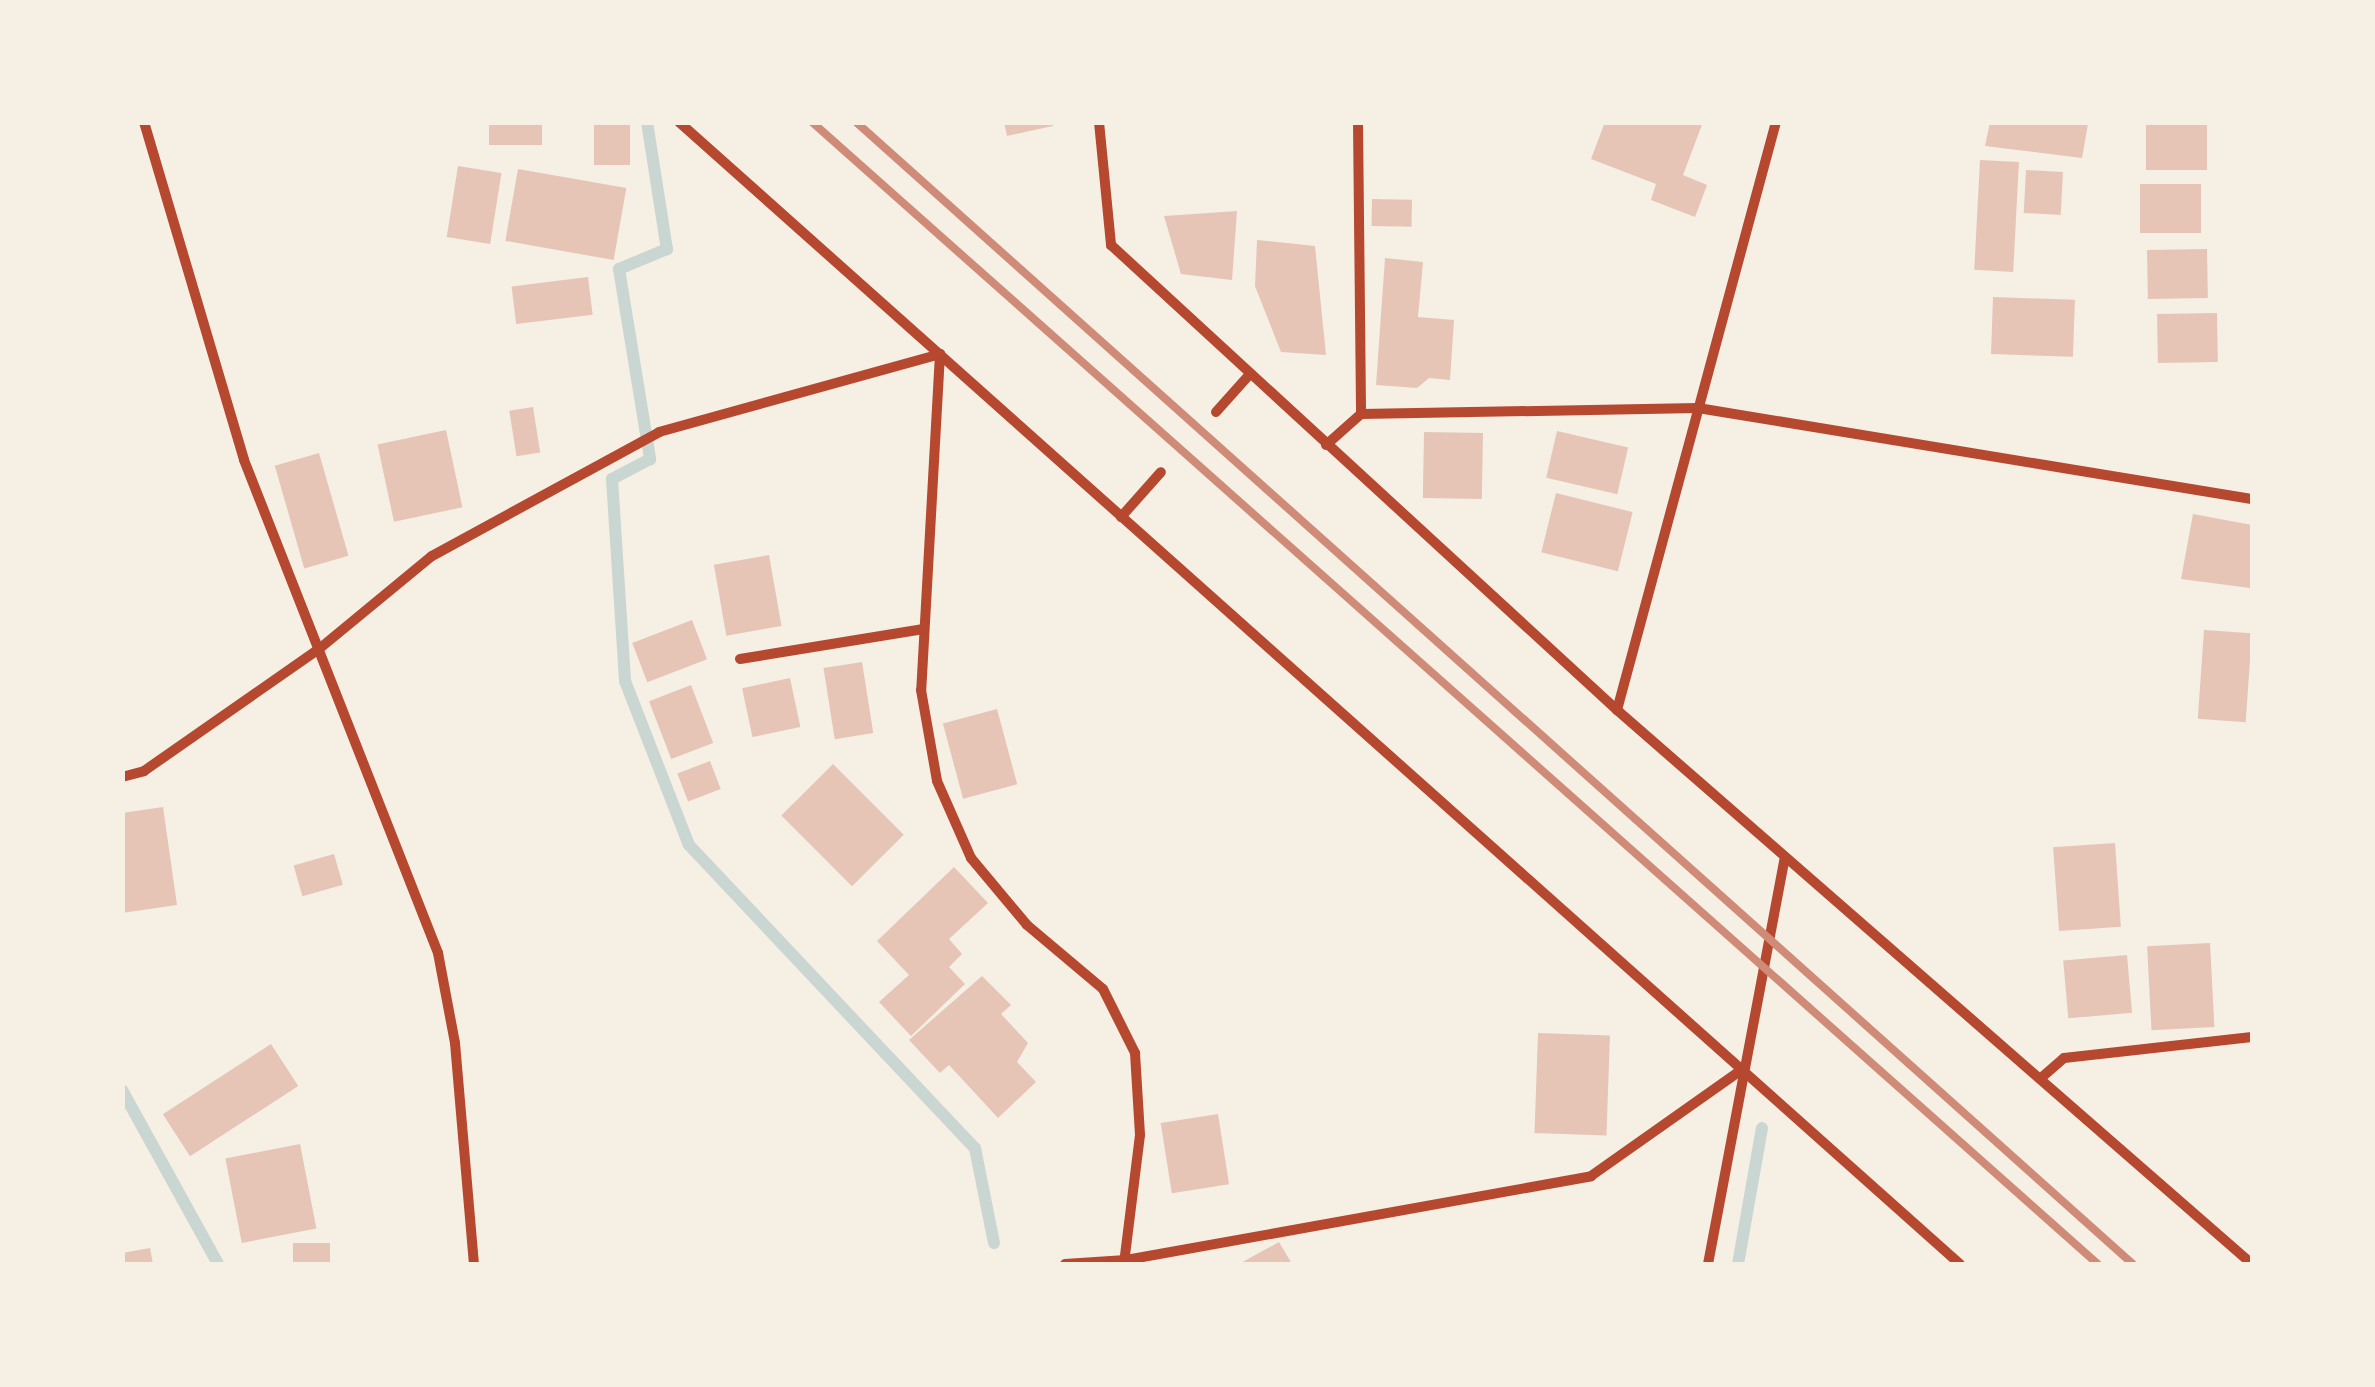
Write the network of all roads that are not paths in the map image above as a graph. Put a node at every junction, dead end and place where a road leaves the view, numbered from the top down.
1 (144, 122) edge
2 (678, 122) edge
3 (1099, 122) edge
4 (1358, 122) edge
5 (1776, 122) edge
6 (940, 354) junction
7 (1250, 374) junction
8 (1698, 408) junction
9 (1216, 412) dead end
10 (1361, 414) junction
11 (1326, 445) junction
12 (1161, 472) dead end
13 (2252, 500) edge
14 (1121, 517) junction
15 (924, 629) junction
16 (318, 649) junction
17 (740, 659) dead end
18 (1617, 710) junction
19 (122, 777) edge
20 (1784, 856) junction
21 (2252, 1037) edge
22 (1740, 1071) junction
23 (2040, 1078) junction
24 (1125, 1262) edge
25 (474, 1264) edge
26 (1064, 1264) edge
27 (1708, 1264) edge
28 (1960, 1264) edge
29 (2252, 1264) edge

1 - 16 street
2 - 6 street
3 - 7 street
4 - 10 street
5 - 8 street
6 - 14 street
6 - 15 street
6 - 16 street
7 - 9 street
7 - 11 street
8 - 10 street
8 - 13 street
8 - 18 street
10 - 11 street
11 - 18 street
12 - 14 street
14 - 22 street
15 - 17 street
15 - 24 street
16 - 19 street
16 - 25 street
18 - 20 street
20 - 22 street
20 - 23 street
21 - 23 street
22 - 24 street
22 - 27 street
22 - 28 street
23 - 29 street
24 - 26 street

